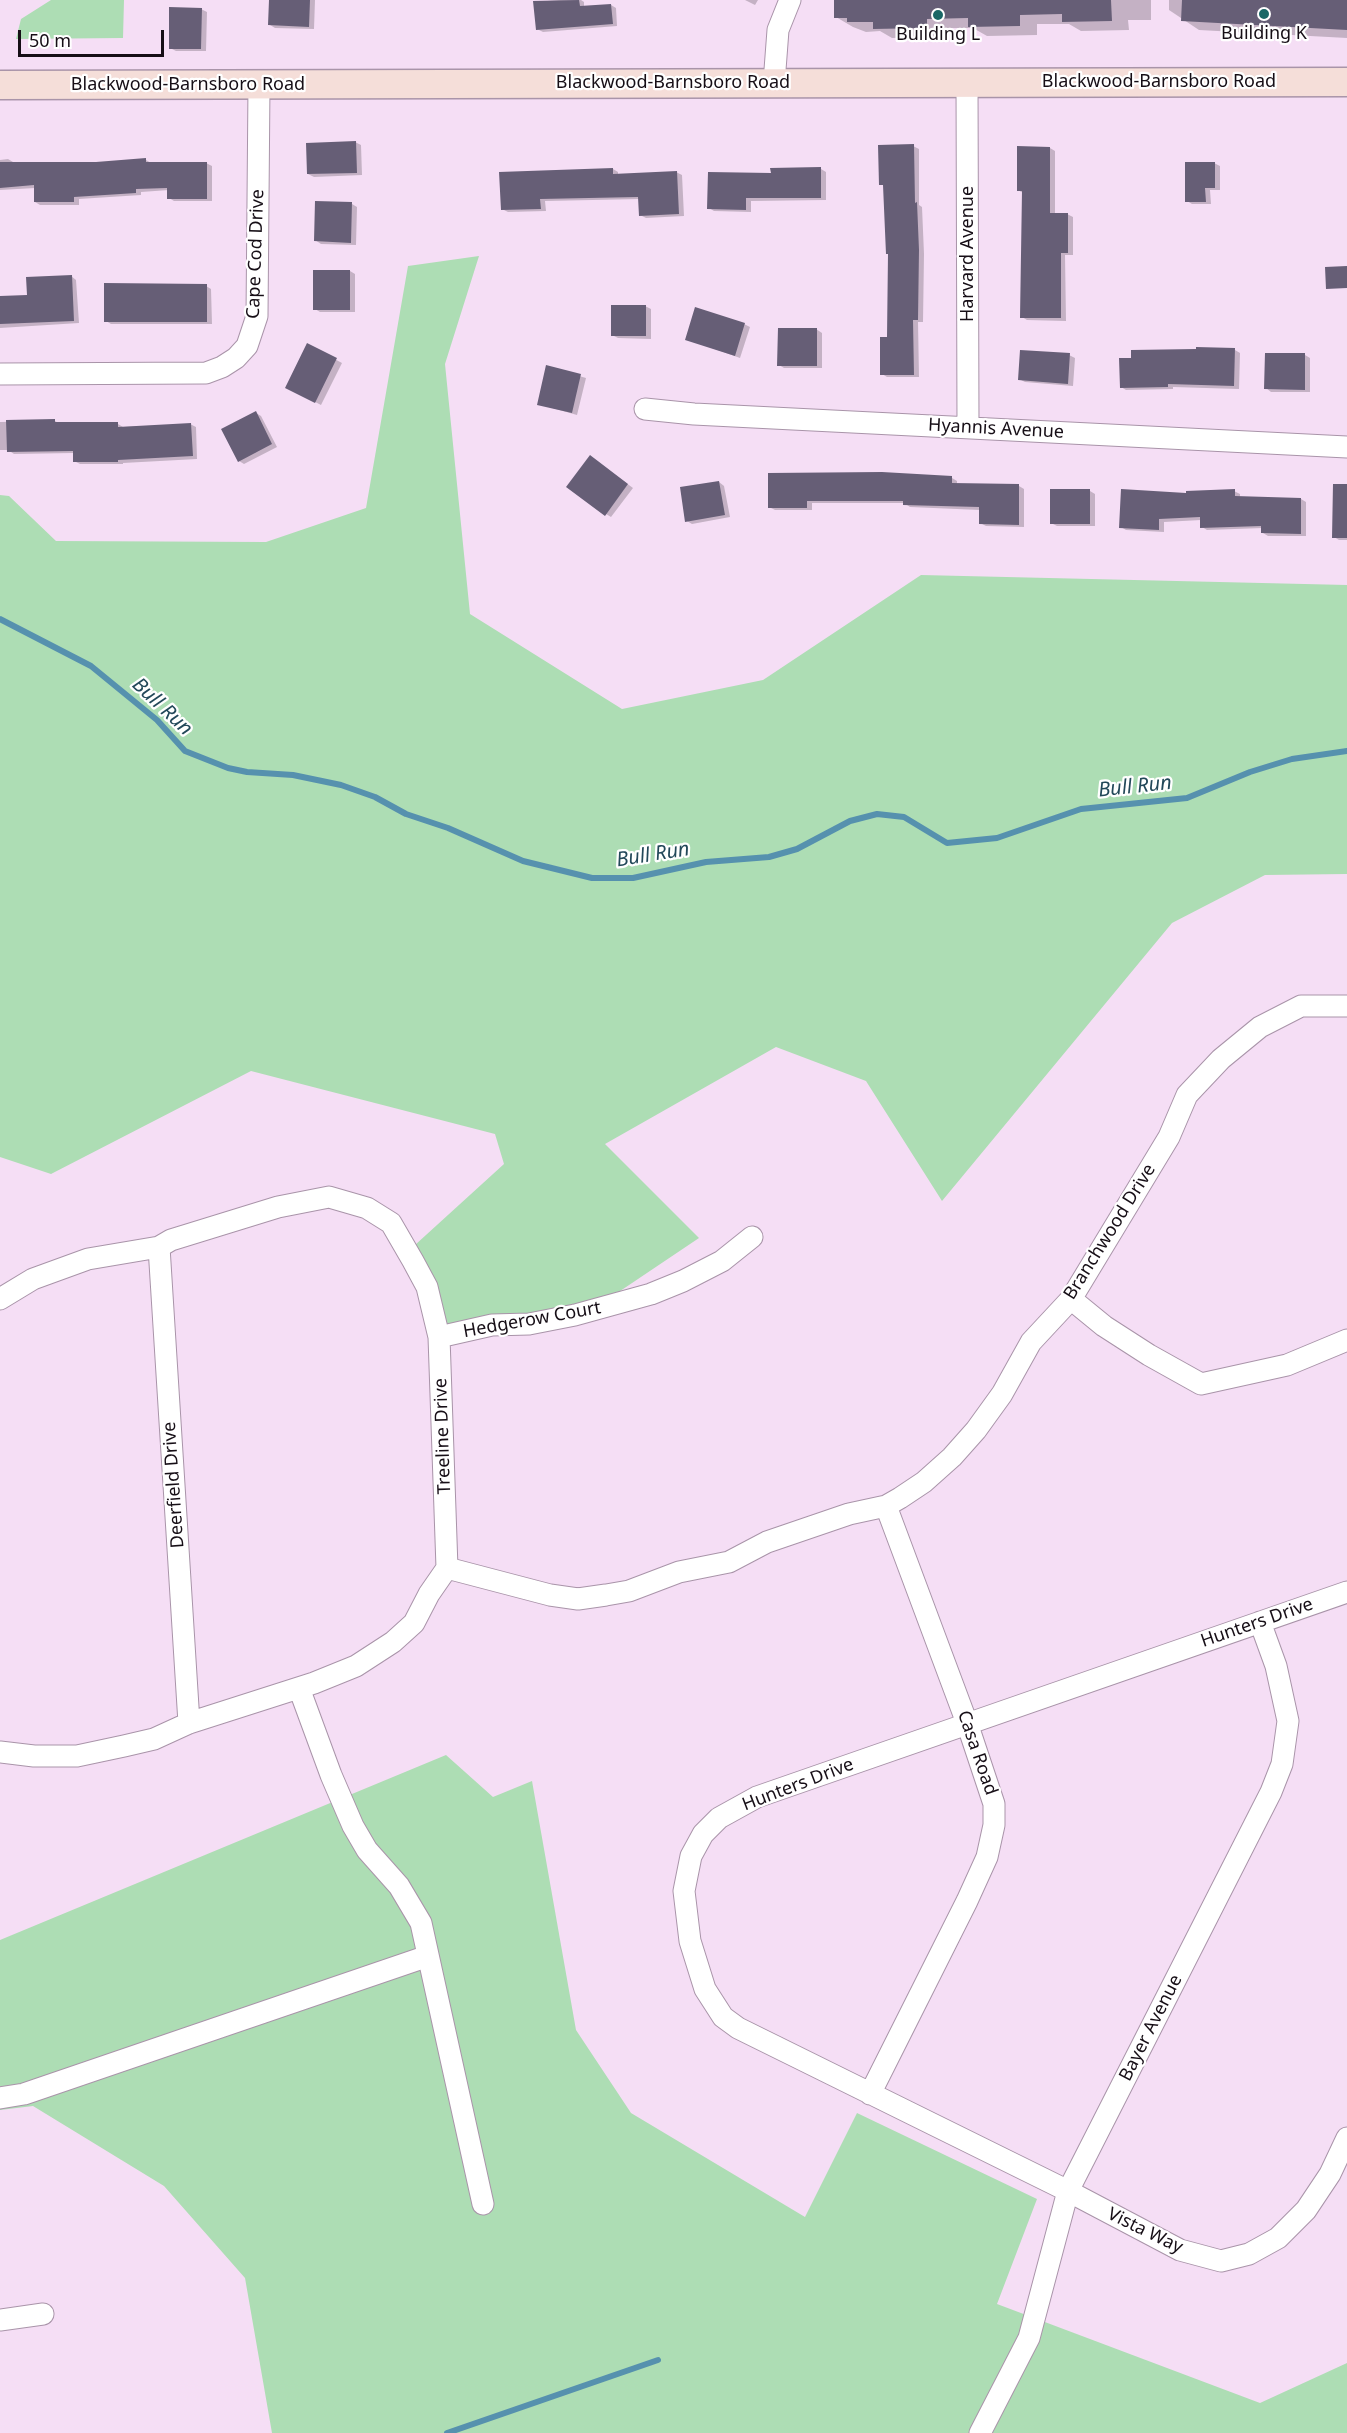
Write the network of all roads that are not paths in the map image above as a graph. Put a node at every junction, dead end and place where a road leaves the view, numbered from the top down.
1 (790, 0) edge
2 (967, 81) junction
3 (1347, 82) edge
4 (774, 83) junction
5 (0, 85) edge
6 (259, 85) junction
7 (0, 374) edge
8 (645, 409) dead end
9 (968, 427) junction
10 (1347, 447) edge
11 (1347, 1006) edge
12 (752, 1237) dead end
13 (159, 1247) junction
14 (0, 1299) edge
15 (1071, 1299) junction
16 (440, 1337) junction
17 (1347, 1340) edge
18 (886, 1506) junction
19 (447, 1568) junction
20 (1347, 1592) edge
21 (1260, 1622) junction
22 (299, 1688) junction
23 (189, 1723) junction
24 (967, 1723) junction
25 (0, 1752) edge
26 (428, 1956) junction
27 (870, 2094) junction
28 (0, 2098) edge
29 (1347, 2138) edge
30 (1068, 2191) junction
31 (483, 2204) dead end
32 (43, 2314) dead end
33 (0, 2320) edge
34 (980, 2433) edge

1 - 4 street
2 - 3 main road, Blackwood-Barnsboro Road
2 - 4 main road, Blackwood-Barnsboro Road
2 - 9 street, Harvard Avenue
4 - 6 main road, Blackwood-Barnsboro Road
5 - 6 main road, Blackwood-Barnsboro Road
6 - 7 street, Cape Cod Drive
8 - 9 street, Hyannis Avenue
9 - 10 street, Hyannis Avenue
11 - 15 street, Branchwood Drive
12 - 16 street, Hedgerow Court
13 - 14 street, Treeline Drive
13 - 16 street, Treeline Drive
13 - 23 street, Deerfield Drive
15 - 17 street
15 - 18 street, Branchwood Drive
16 - 19 street, Treeline Drive
18 - 19 street, Branchwood Drive
18 - 24 street, Casa Road
19 - 22 street
20 - 21 street, Hunters Drive
21 - 24 street, Hunters Drive
21 - 30 street, Bayer Avenue
22 - 23 street
22 - 26 street
23 - 25 street
24 - 27 street, Casa Road
24 - 27 street, Hunters Drive
26 - 28 street
26 - 31 street
27 - 30 street, Hunters Drive
29 - 30 street, Vista Way
30 - 34 street, Bayer Avenue
32 - 33 street

